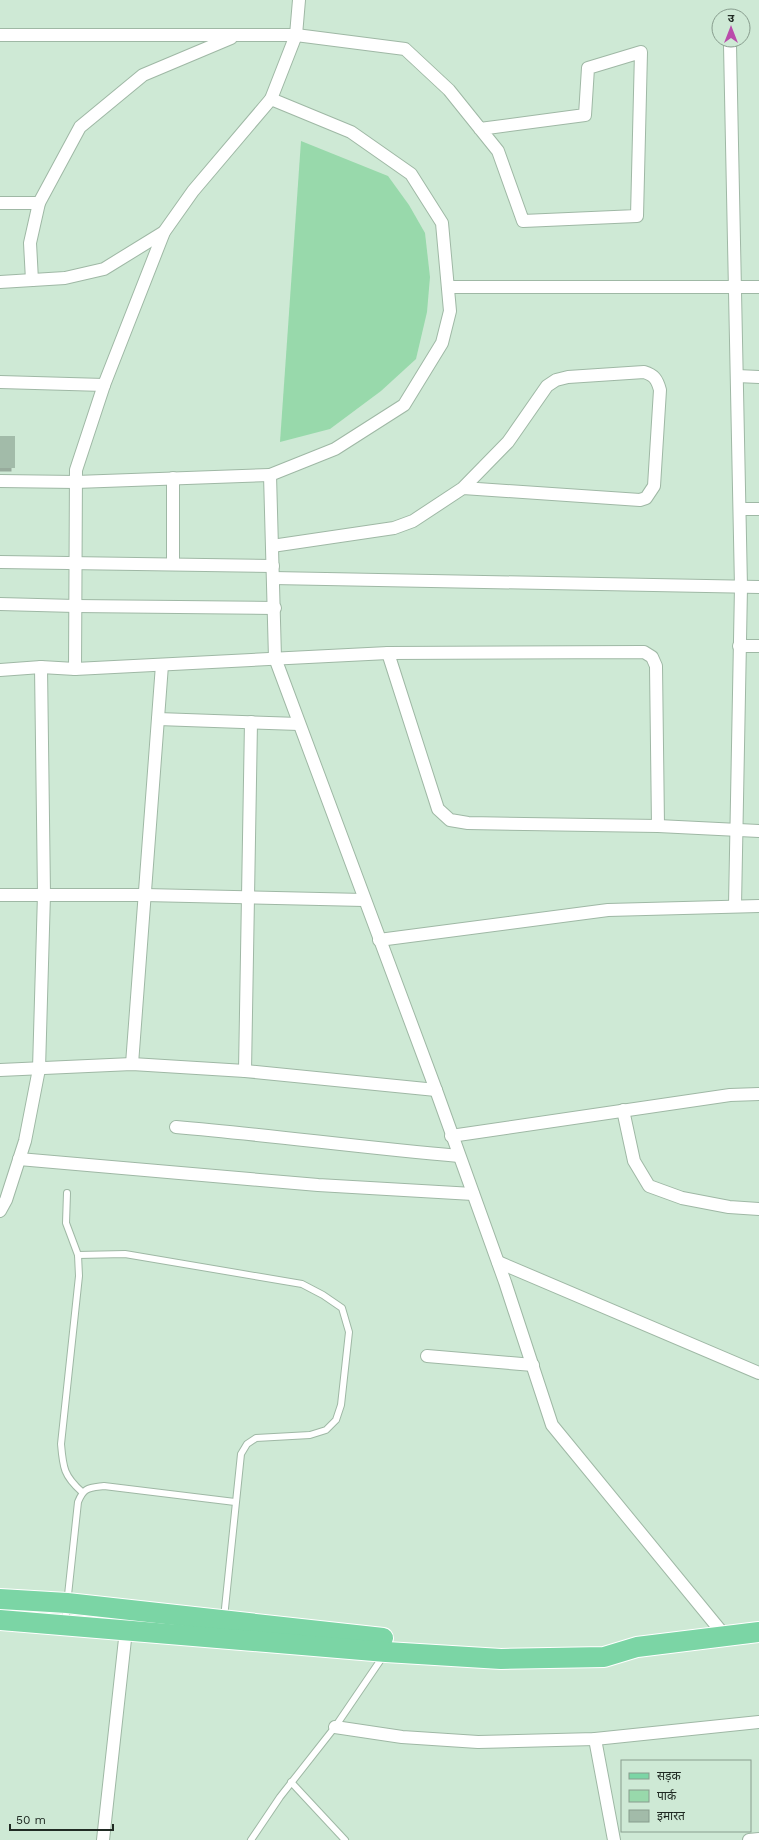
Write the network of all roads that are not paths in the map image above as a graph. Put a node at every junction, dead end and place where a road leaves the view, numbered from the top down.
1 (299, 0) edge
2 (0, 35) edge
3 (296, 35) junction
4 (235, 36) junction
5 (730, 48) edge
6 (271, 100) junction
7 (480, 129) junction
8 (0, 203) edge
9 (39, 203) junction
10 (164, 232) junction
11 (32, 280) junction
12 (0, 282) edge
13 (448, 287) junction
14 (736, 287) junction
15 (759, 287) edge
16 (737, 376) junction
17 (759, 377) edge
18 (0, 382) edge
19 (104, 385) junction
20 (270, 475) junction
21 (173, 478) junction
22 (0, 481) edge
23 (76, 482) junction
24 (463, 488) junction
25 (740, 509) junction
26 (759, 509) edge
27 (272, 546) junction
28 (0, 562) edge
29 (76, 562) junction
30 (173, 564) junction
31 (273, 572) junction
32 (741, 587) junction
33 (759, 587) edge
34 (0, 604) edge
35 (75, 606) junction
36 (274, 608) junction
37 (739, 646) junction
38 (759, 646) edge
39 (388, 653) junction
40 (274, 658) junction
41 (162, 665) junction
42 (41, 667) junction
43 (75, 669) junction
44 (0, 670) edge
45 (158, 718) junction
46 (251, 722) junction
47 (299, 724) junction
48 (658, 826) junction
49 (737, 830) junction
50 (759, 831) edge
51 (44, 894) junction
52 (0, 895) edge
53 (144, 896) junction
54 (249, 898) junction
55 (364, 900) junction
56 (735, 906) junction
57 (759, 906) edge
58 (379, 940) junction
59 (132, 1064) junction
60 (39, 1069) junction
61 (0, 1070) edge
62 (245, 1071) junction
63 (436, 1090) junction
64 (759, 1094) edge
65 (623, 1110) junction
66 (176, 1127) dead end
67 (451, 1136) junction
68 (459, 1156) junction
69 (19, 1159) junction
70 (68, 1193) dead end
71 (473, 1194) junction
72 (759, 1208) edge
73 (0, 1211) edge
74 (78, 1255) junction
75 (498, 1262) junction
76 (427, 1356) dead end
77 (533, 1365) junction
78 (759, 1373) edge
79 (82, 1492) junction
80 (234, 1502) junction
81 (0, 1599) edge
82 (67, 1603) junction
83 (0, 1620) edge
84 (224, 1620) junction
85 (65, 1624) junction
86 (126, 1630) junction
87 (759, 1632) edge
88 (725, 1636) junction
89 (637, 1647) junction
90 (386, 1652) junction
91 (759, 1722) edge
92 (335, 1727) junction
93 (595, 1739) junction
94 (291, 1782) junction
95 (759, 1839) edge
96 (103, 1840) edge
97 (251, 1840) edge
98 (345, 1840) edge
99 (614, 1840) edge
100 (749, 1840) edge

1 - 3 street
2 - 4 street
3 - 4 street
3 - 6 street
3 - 7 street
4 - 9 street
5 - 14 street
6 - 10 street
6 - 13 street
7 - 7 street
8 - 9 street
9 - 11 street
10 - 11 street
10 - 19 street
11 - 12 street
13 - 14 street
13 - 20 street
14 - 15 street
14 - 16 street
16 - 17 street
16 - 25 street
18 - 19 street
19 - 23 street
20 - 21 street
20 - 27 street
21 - 23 street
21 - 30 street
22 - 23 street
23 - 29 street
24 - 24 street
24 - 27 street
25 - 26 street
25 - 32 street
27 - 31 street
28 - 29 street
29 - 30 street
29 - 35 street
30 - 31 street
31 - 32 street
31 - 36 street
32 - 33 street
32 - 37 street
34 - 35 street
35 - 36 street
35 - 43 street
36 - 40 street
37 - 38 street
37 - 49 street
39 - 40 street
39 - 48 street
39 - 48 street
40 - 41 street
40 - 47 street
41 - 43 street
41 - 45 street
42 - 43 street
42 - 44 street
42 - 51 street
45 - 46 street
45 - 53 street
46 - 47 street
46 - 54 street
47 - 55 street
48 - 49 street
49 - 50 street
49 - 56 street
51 - 52 street
51 - 53 street
51 - 60 street
53 - 54 street
53 - 59 street
54 - 55 street
54 - 62 street
55 - 58 street
56 - 57 street
56 - 58 street
58 - 63 street
59 - 60 street
59 - 62 street
60 - 61 street
60 - 69 street
62 - 63 street
63 - 67 street
64 - 65 street
65 - 67 street
65 - 72 street
66 - 68 street
67 - 68 street
68 - 71 street
69 - 71 street
69 - 73 street
70 - 74 lane
71 - 75 street
74 - 79 lane
74 - 80 lane
75 - 77 street
75 - 78 street
76 - 77 street
77 - 88 street
79 - 80 lane
79 - 82 lane
80 - 84 lane
81 - 82 main road
82 - 84 main road
82 - 85 lane
83 - 85 main road
84 - 89 main road
85 - 86 main road
86 - 90 main road
86 - 96 street
87 - 88 main road
88 - 89 main road
89 - 90 main road
90 - 92 lane
91 - 93 street
92 - 93 street
92 - 94 lane
93 - 99 street
94 - 97 lane
94 - 98 lane
95 - 100 street

